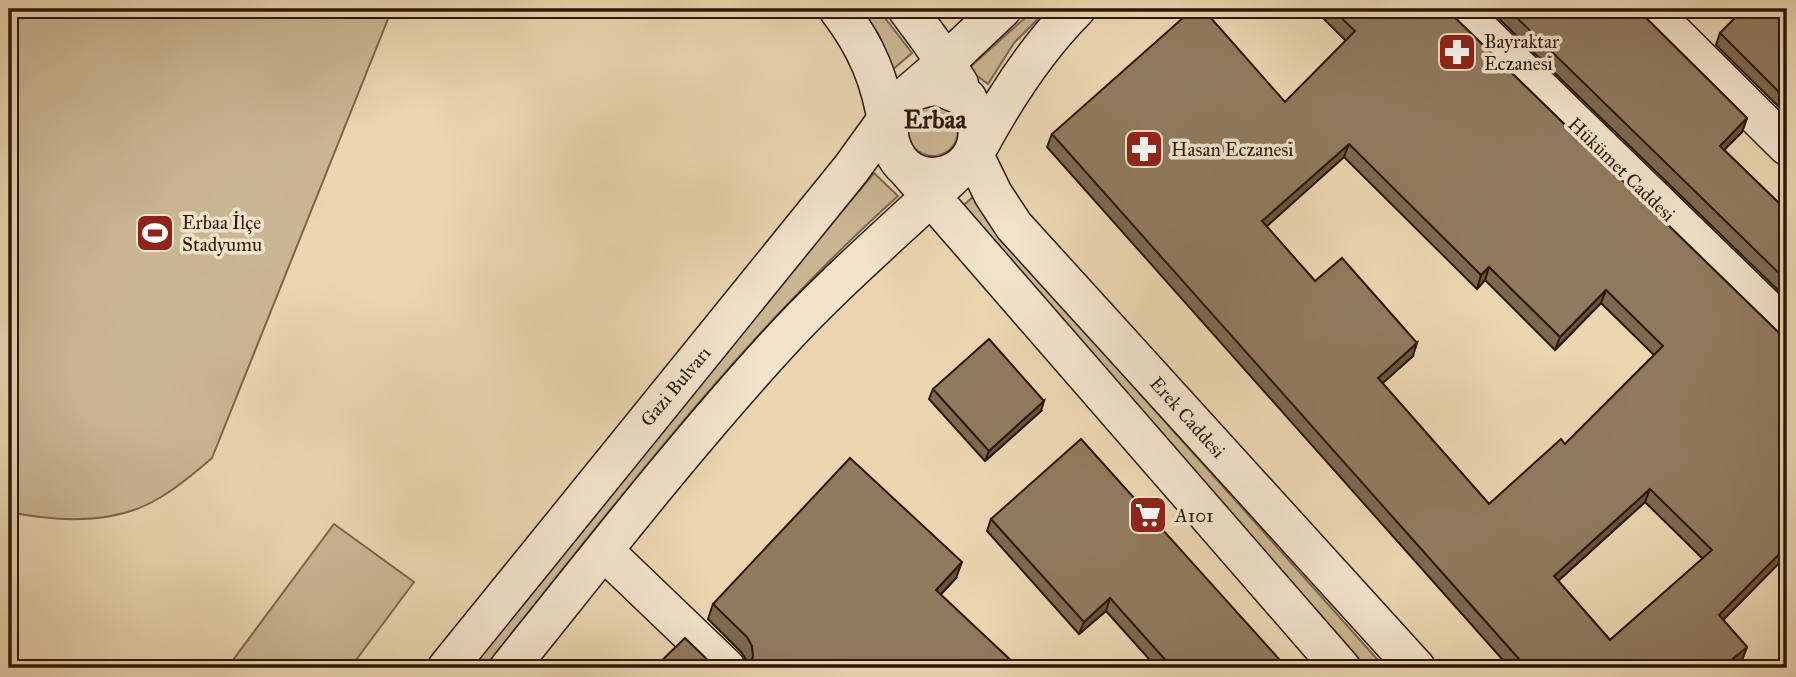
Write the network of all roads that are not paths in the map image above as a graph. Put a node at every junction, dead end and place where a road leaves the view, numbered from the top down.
1 (838, 9) edge
2 (906, 9) edge
3 (1002, 9) edge
4 (1076, 9) edge
5 (1458, 9) edge
6 (1649, 9) edge
7 (946, 62) junction
8 (967, 98) junction
9 (896, 110) junction
10 (1787, 146) edge
11 (969, 160) junction
12 (906, 168) junction
13 (931, 197) junction
14 (1787, 329) edge
15 (604, 551) junction
16 (447, 668) edge
17 (509, 668) edge
18 (726, 668) edge
19 (1341, 668) edge
20 (1416, 668) edge

1 - 9 main road
2 - 7 main road
3 - 7 main road, Gazi Bulvarı
4 - 11 main road
5 - 14 main road, Hükümet Caddesi
6 - 10 main road
7 - 8 main road
7 - 9 main road, Gazi Bulvarı
8 - 9 main road
8 - 11 main road
9 - 12 main road
9 - 16 main road, Gazi Bulvarı
11 - 12 main road
11 - 13 main road
11 - 20 main road, Erek Caddesi
12 - 13 main road
13 - 15 main road
13 - 19 main road
15 - 17 main road
15 - 18 main road

